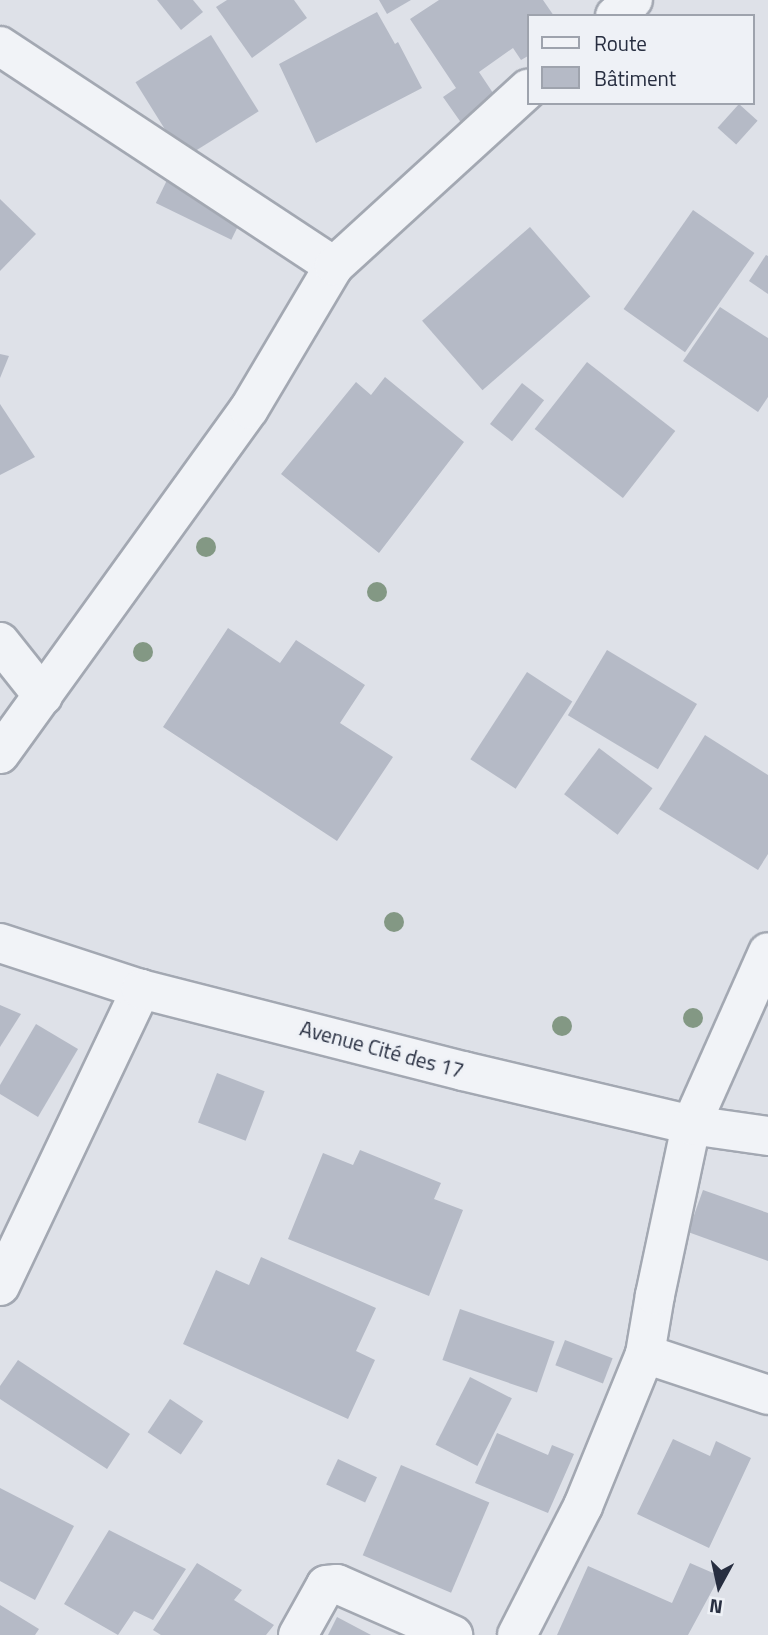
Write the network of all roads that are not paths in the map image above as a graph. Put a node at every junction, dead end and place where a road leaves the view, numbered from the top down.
1 (633, 0) edge
2 (617, 14) edge
3 (0, 46) edge
4 (526, 91) edge
5 (334, 266) junction
6 (0, 642) edge
7 (43, 696) junction
8 (0, 754) edge
9 (0, 943) edge
10 (768, 952) edge
11 (141, 989) junction
12 (691, 1125) junction
13 (768, 1136) edge
14 (0, 1286) edge
15 (645, 1354) junction
16 (768, 1395) edge
17 (298, 1635) edge
18 (453, 1635) edge
19 (517, 1635) edge

1 - 2 street
3 - 5 street
4 - 5 street
5 - 7 street
6 - 7 street
7 - 8 street
9 - 11 street, Avenue Cité des 17
10 - 12 street
11 - 12 street, Avenue Cité des 17
11 - 14 street
12 - 13 street, Avenue Cité des 17
12 - 15 street
15 - 16 street
15 - 19 street
17 - 18 street

